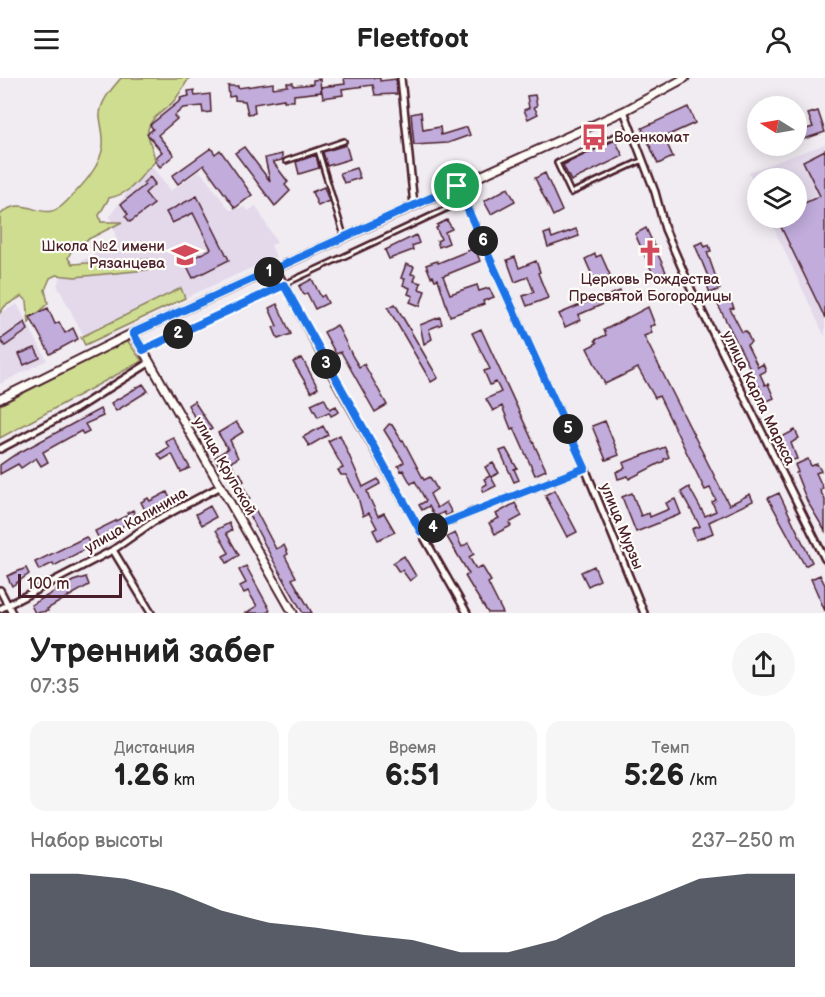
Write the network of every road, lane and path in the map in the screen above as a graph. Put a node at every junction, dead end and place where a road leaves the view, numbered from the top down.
1 (401, 78) edge
2 (685, 78) edge
3 (624, 111) junction
4 (631, 129) junction
5 (344, 141) dead end
6 (318, 150) junction
7 (286, 160) dead end
8 (643, 160) junction
9 (457, 186) junction
10 (464, 201) junction
11 (414, 205) junction
12 (344, 236) junction
13 (276, 269) junction
14 (284, 285) junction
15 (133, 333) junction
16 (143, 350) junction
17 (149, 363) junction
18 (0, 399) edge
19 (0, 448) edge
20 (585, 468) junction
21 (221, 486) junction
22 (421, 532) junction
23 (113, 550) junction
24 (825, 559) edge
25 (0, 590) edge
26 (8, 605) junction
27 (0, 609) edge
28 (12, 613) edge
29 (151, 613) edge
30 (293, 613) edge
31 (467, 613) edge
32 (644, 613) edge

1 - 11 street
2 - 3 street
3 - 4 street, улица Карла Маркса
3 - 9 street
4 - 8 street, улица Карла Маркса
4 - 8 lane
5 - 6 lane
6 - 7 lane
6 - 12 lane
8 - 24 street, улица Карла Маркса
9 - 10 street, улица Мурзы
9 - 11 street
10 - 14 lane
10 - 20 street, улица Мурзы
11 - 12 street
12 - 13 street
13 - 14 street
13 - 15 street
14 - 16 lane
14 - 22 street
15 - 16 street, улица Крупской
15 - 18 street
16 - 17 street, улица Крупской
17 - 19 street
17 - 21 street, улица Крупской
20 - 22 street
20 - 32 street, улица Мурзы
21 - 23 street, улица Калинина
21 - 30 street, улица Крупской
22 - 31 street
23 - 26 street, улица Калинина
23 - 29 street
25 - 26 street
26 - 27 street, улица Калинина
26 - 28 street

